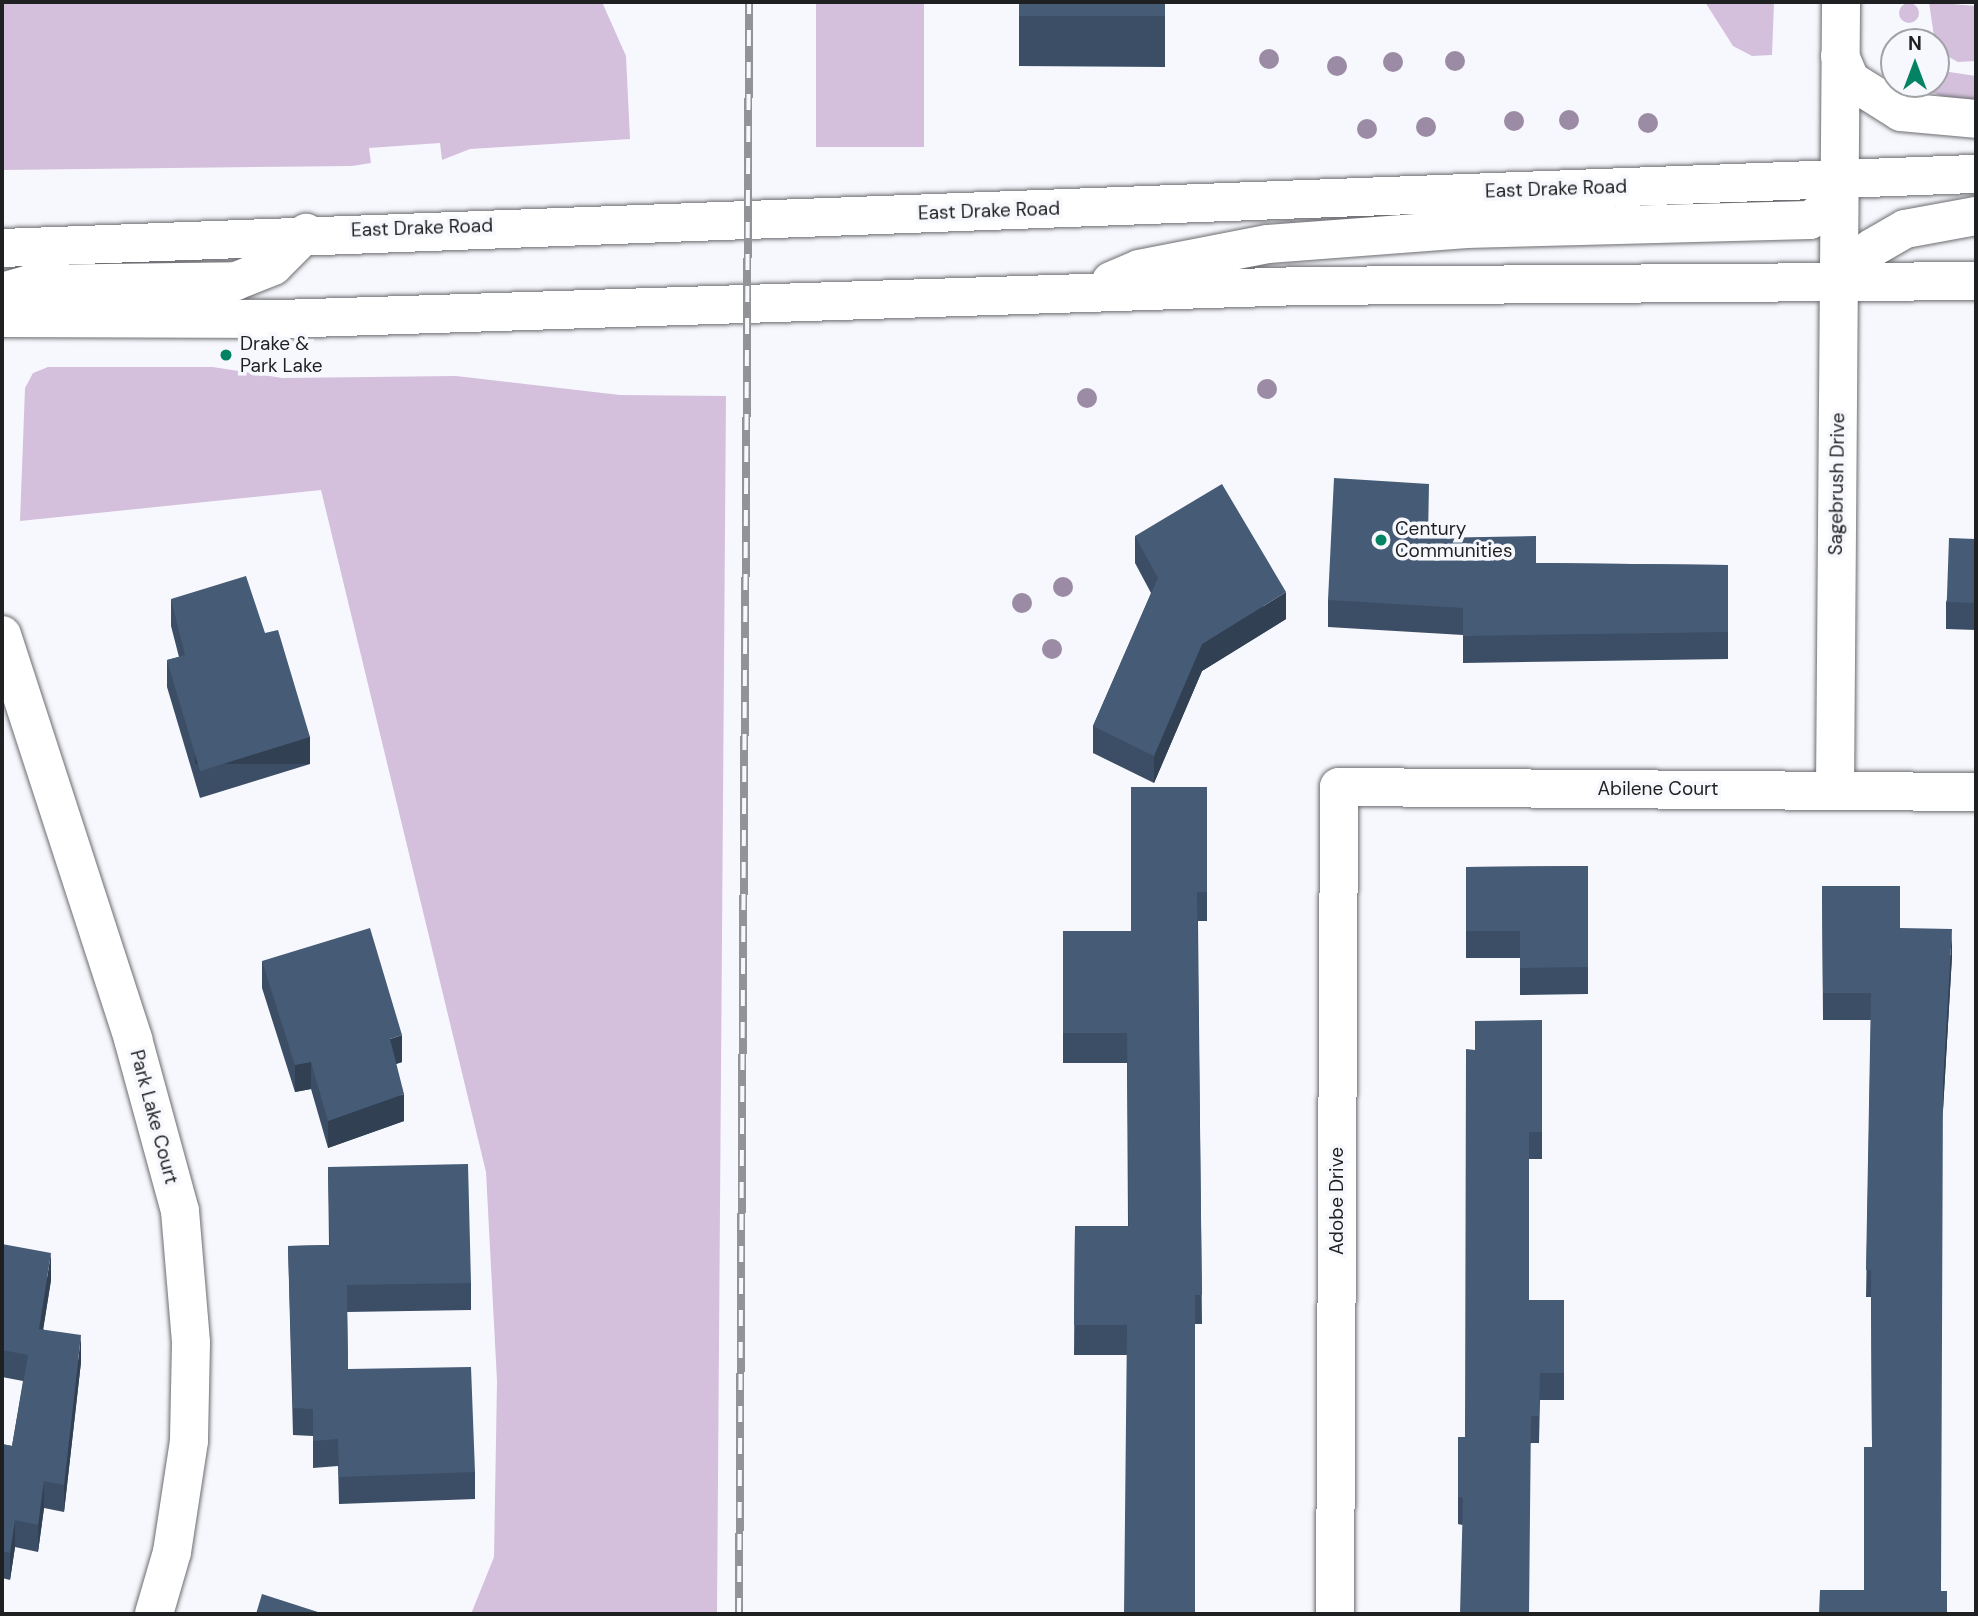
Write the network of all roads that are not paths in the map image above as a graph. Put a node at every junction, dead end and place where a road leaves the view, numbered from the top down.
1 (1841, 2) edge
2 (1840, 57) junction
3 (1976, 119) edge
4 (1976, 174) edge
5 (1840, 177) junction
6 (1976, 216) edge
7 (306, 233) junction
8 (2, 248) edge
9 (1976, 281) edge
10 (1839, 286) junction
11 (2, 292) edge
12 (1080, 294) junction
13 (2, 318) edge
14 (2, 635) edge
15 (1339, 788) joint
16 (1835, 790) junction
17 (1976, 792) edge
18 (154, 1614) edge
19 (1335, 1614) edge

1 - 2 main road, Sagebrush Drive
2 - 3 main road
2 - 5 main road, Sagebrush Drive
4 - 5 main road, East Drake Road
5 - 7 main road, East Drake Road
5 - 10 main road, Sagebrush Drive
5 - 12 main road
6 - 10 main road
7 - 8 main road, East Drake Road
7 - 11 main road
9 - 10 main road
10 - 12 main road
10 - 16 main road, Sagebrush Drive
12 - 13 main road
14 - 18 main road, Park Lake Court
15 - 16 main road, Abilene Court
15 - 19 main road, Adobe Drive
16 - 17 main road, Abilene Court

